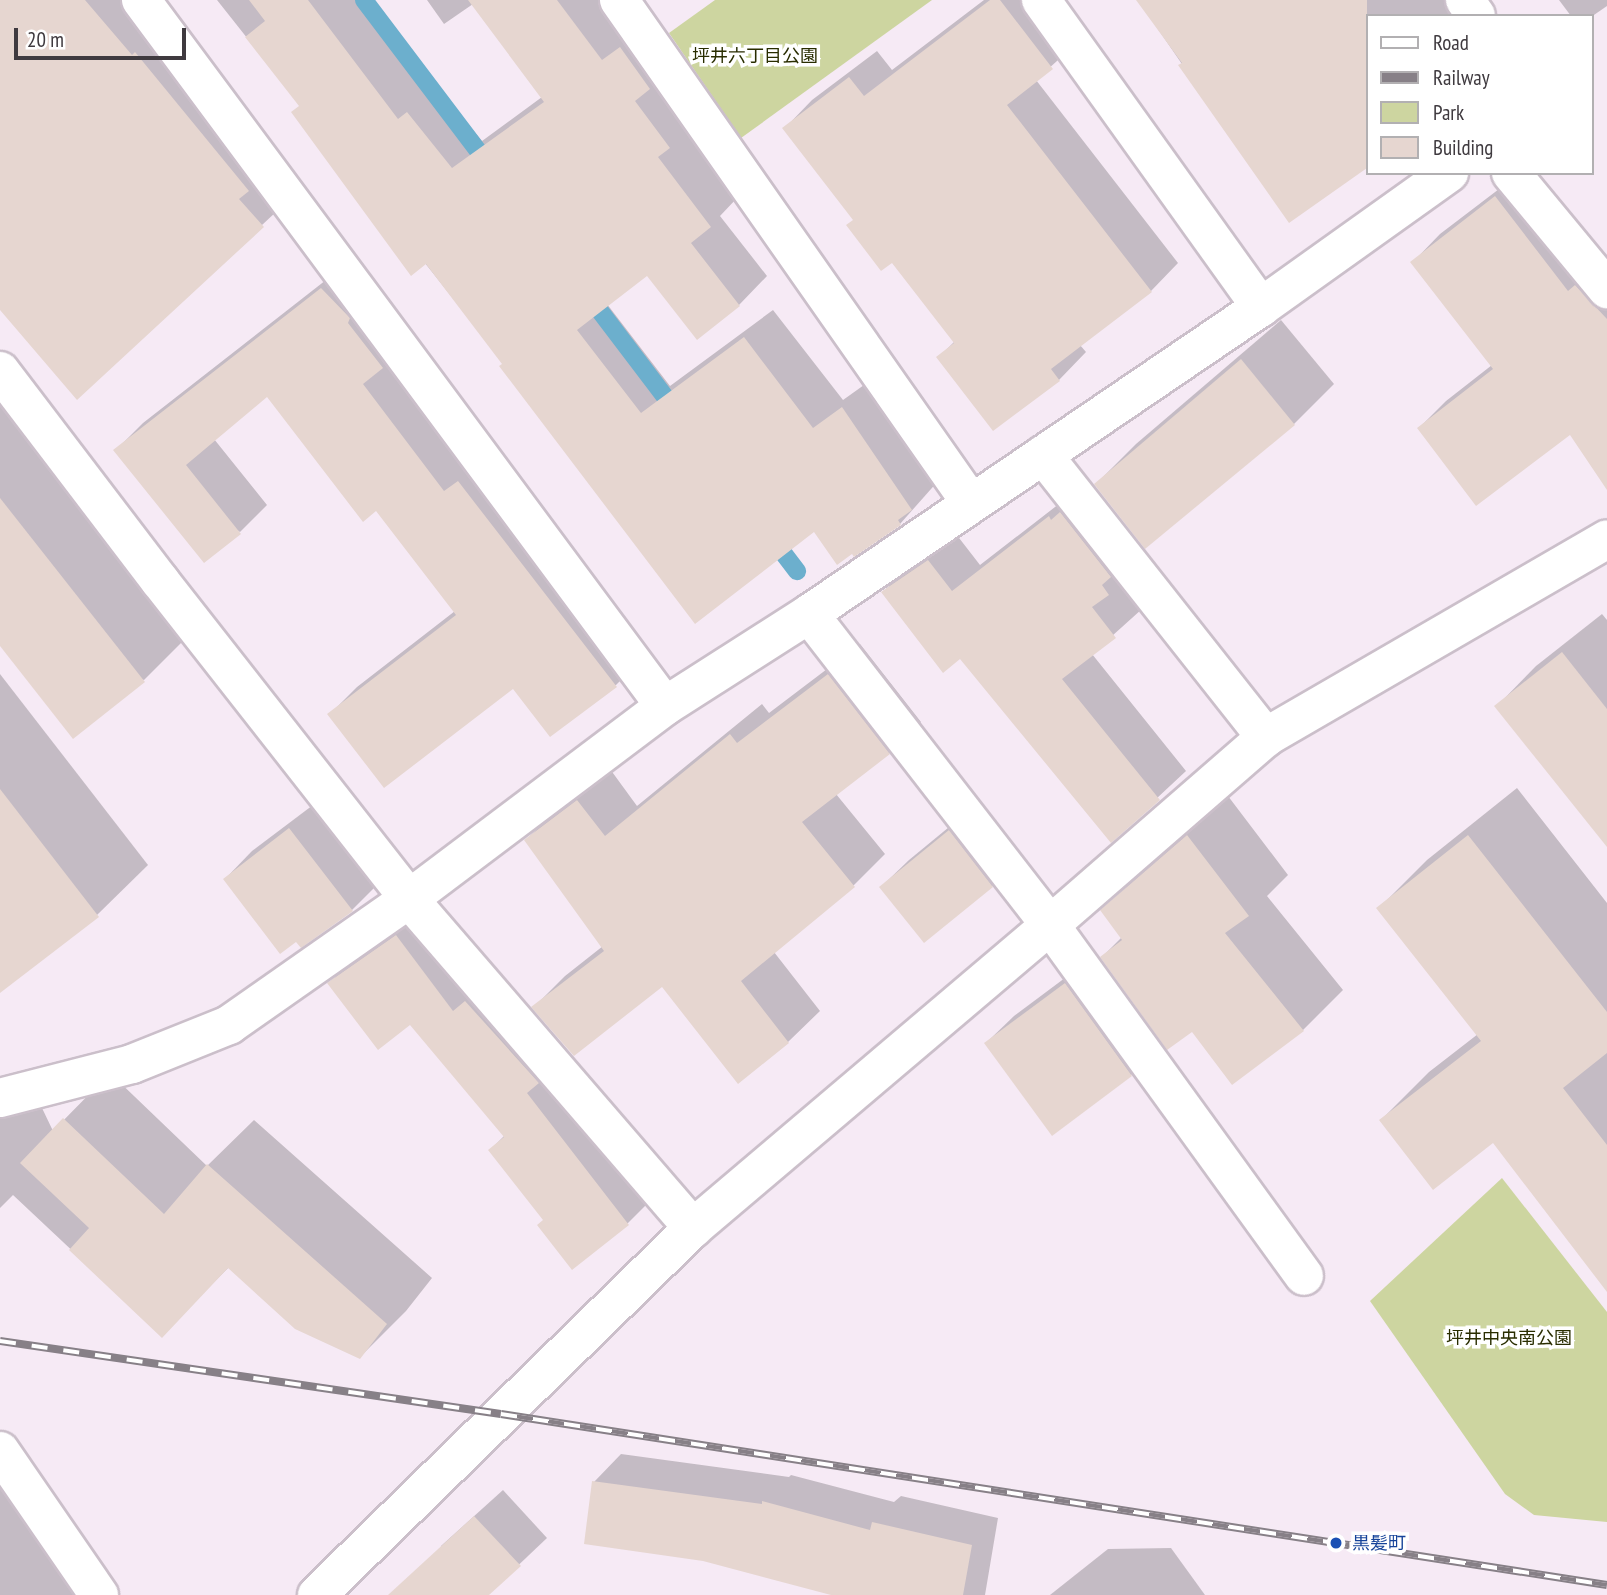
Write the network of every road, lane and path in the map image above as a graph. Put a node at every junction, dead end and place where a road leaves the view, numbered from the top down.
1 (141, 0) edge
2 (619, 0) edge
3 (1041, 0) edge
4 (1446, 175) edge
5 (1513, 175) edge
6 (1607, 289) edge
7 (1261, 307) junction
8 (0, 371) edge
9 (1043, 455) junction
10 (971, 503) junction
11 (1607, 539) edge
12 (809, 614) junction
13 (665, 706) junction
14 (1266, 737) junction
15 (409, 899) junction
16 (1051, 925) junction
17 (0, 1098) edge
18 (693, 1228) junction
19 (1304, 1276) dead end
20 (0, 1451) edge
21 (99, 1595) edge
22 (317, 1595) edge

1 - 13 street
2 - 10 street
3 - 7 street
4 - 7 street
5 - 6 street
7 - 9 street
8 - 15 street
9 - 10 street
9 - 14 street
10 - 12 street
11 - 14 street
12 - 13 street
12 - 16 street
13 - 15 street
14 - 16 street
15 - 17 street
15 - 18 street
16 - 18 street
16 - 19 street
18 - 22 street
20 - 21 street

